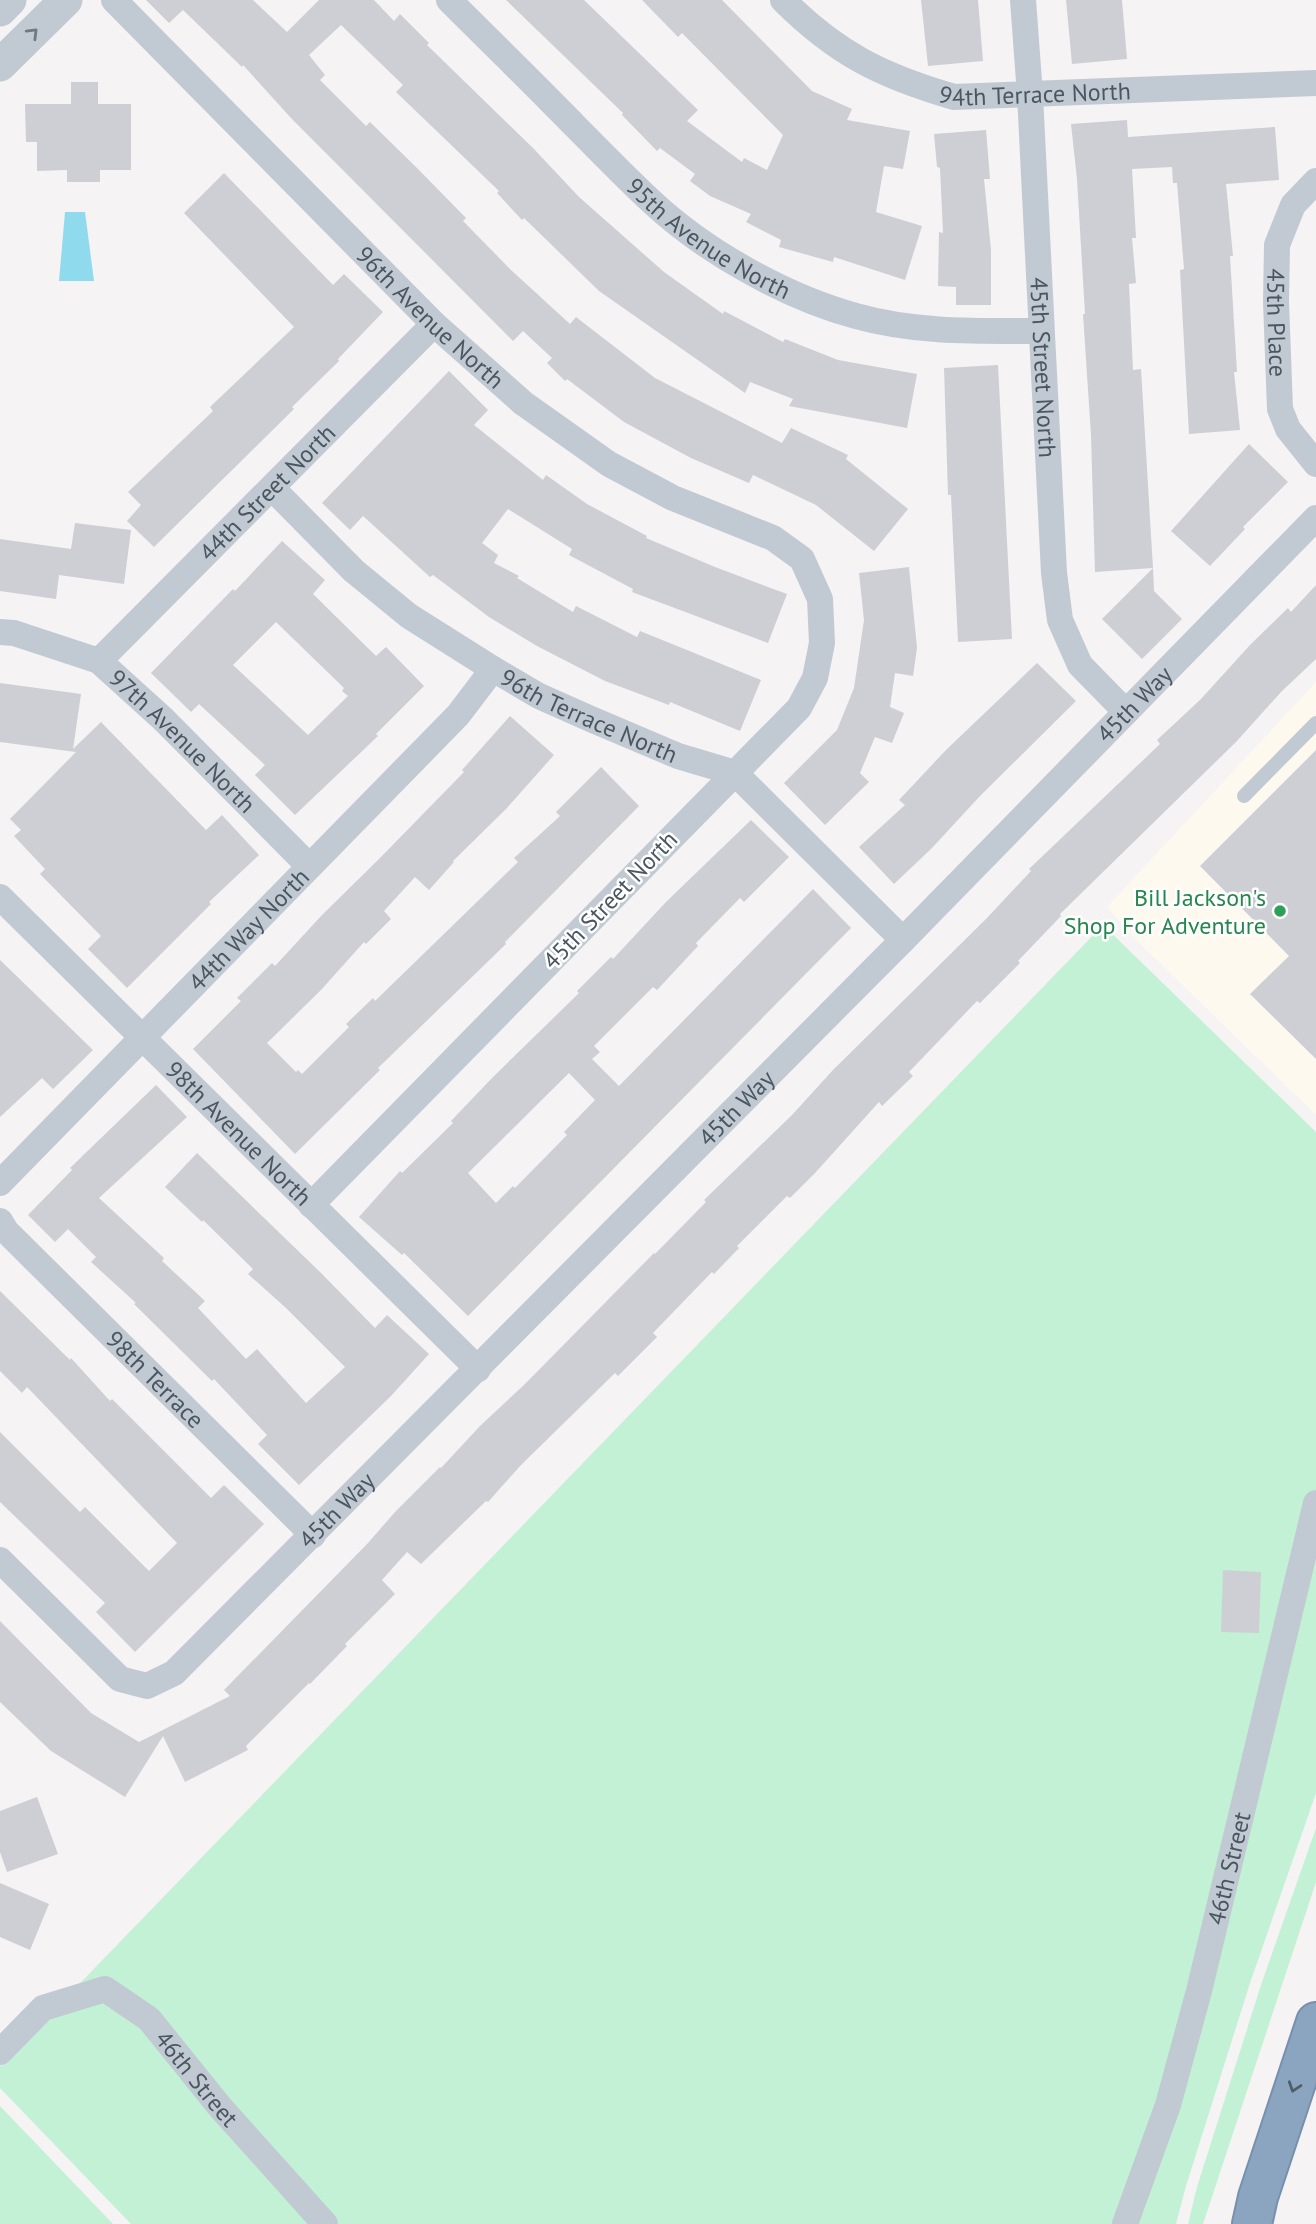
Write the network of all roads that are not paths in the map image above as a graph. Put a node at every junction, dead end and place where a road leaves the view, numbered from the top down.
1 (10, 0) edge
2 (66, 0) edge
3 (114, 0) edge
4 (449, 0) edge
5 (783, 0) edge
6 (1023, 0) edge
7 (0, 10) edge
8 (0, 65) edge
9 (1316, 83) edge
10 (1030, 95) junction
11 (1316, 181) edge
12 (434, 324) junction
13 (1041, 331) junction
14 (1316, 464) edge
15 (272, 488) junction
16 (1316, 518) edge
17 (802, 559) joint
18 (0, 632) edge
19 (99, 661) junction
20 (492, 669) junction
21 (1126, 712) junction
22 (1316, 723) edge
23 (735, 773) junction
24 (1244, 796) dead end
25 (309, 866) junction
26 (0, 897) edge
27 (904, 940) junction
28 (142, 1037) junction
29 (0, 1183) edge
30 (312, 1205) junction
31 (0, 1221) edge
32 (478, 1369) junction
33 (1316, 1506) edge
34 (313, 1535) junction
35 (0, 1560) edge
36 (1316, 2022) edge
37 (0, 2052) edge
38 (325, 2224) edge
39 (1125, 2224) edge
40 (1252, 2224) edge

1 - 7 street
8 -> 2 street
3 - 12 street, 96th Avenue North
4 - 13 street, 95th Avenue North
5 - 10 street, 94th Terrace North
6 - 10 street, 45th Street North
9 - 10 street, 94th Terrace North
10 - 13 street, 45th Street North
11 - 14 street, 45th Place
12 - 15 street, 44th Street North
12 - 17 street, 96th Avenue North
13 - 21 street, 45th Street North
15 - 19 street, 44th Street North
15 - 20 street, 96th Terrace North
16 - 21 street, 45th Way
17 - 23 street, 45th Street North
18 - 19 street, 97th Avenue North
19 - 25 street, 97th Avenue North
20 - 23 street, 96th Terrace North
20 - 25 street, 44th Way North
21 - 27 street, 45th Way
22 - 24 lane
23 - 27 street, 96th Terrace North
23 - 30 street, 45th Street North
25 - 28 street, 44th Way North
26 - 28 street, 98th Avenue North
27 - 32 street, 45th Way
28 - 29 street, 44th Way North
28 - 30 street, 98th Avenue North
30 - 32 street, 98th Avenue North
31 - 34 street, 98th Terrace
32 - 34 street, 45th Way
33 - 39 street, 46th Street
34 - 35 street, 45th Way
36 -> 40 highway
37 - 38 street, 46th Street

